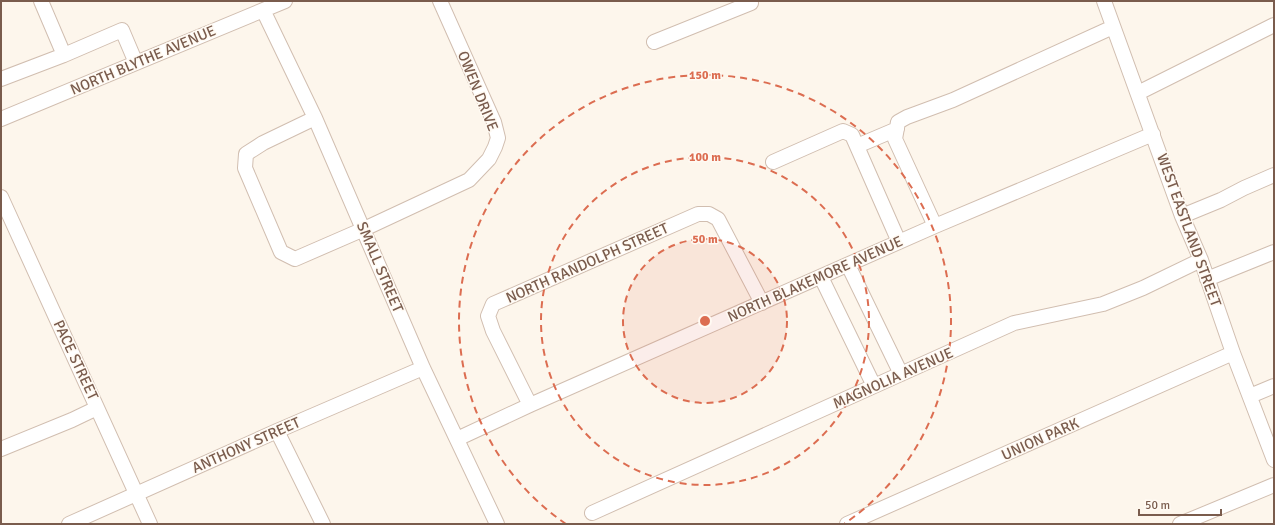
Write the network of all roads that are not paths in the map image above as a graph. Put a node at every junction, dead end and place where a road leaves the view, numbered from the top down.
1 (41, 1) edge
2 (284, 1) edge
3 (440, 1) edge
4 (750, 1) edge
5 (1104, 1) edge
6 (263, 10) junction
7 (1274, 26) edge
8 (1113, 27) junction
9 (654, 42) dead end
10 (64, 55) junction
11 (136, 63) junction
12 (1, 79) edge
13 (1138, 93) junction
14 (2, 115) edge
15 (315, 118) junction
16 (897, 129) junction
17 (1153, 134) junction
18 (857, 146) junction
19 (773, 162) dead end
20 (1274, 175) edge
21 (1, 197) edge
22 (1182, 216) junction
23 (935, 226) junction
24 (364, 229) junction
25 (899, 242) junction
26 (1274, 252) edge
27 (1200, 260) junction
28 (848, 264) junction
29 (821, 277) junction
30 (1207, 279) junction
31 (762, 303) junction
32 (1233, 353) junction
33 (423, 368) junction
34 (902, 374) junction
35 (874, 386) junction
36 (1274, 386) edge
37 (1250, 396) junction
38 (530, 406) junction
39 (97, 408) junction
40 (277, 431) junction
41 (457, 439) junction
42 (1, 449) edge
43 (1274, 460) edge
44 (1274, 485) edge
45 (136, 494) junction
46 (592, 513) dead end
47 (69, 524) edge
48 (150, 524) edge
49 (323, 524) edge
50 (497, 524) edge
51 (847, 524) edge
52 (1180, 524) edge

1 - 10 street
2 - 6 street, NORTH BLYTHE AVENUE
3 - 24 street, OWEN DRIVE
4 - 9 street
5 - 8 street, WEST EASTLAND STREET
6 - 11 street, NORTH BLYTHE AVENUE
6 - 15 street, SMALL STREET
7 - 13 street
8 - 13 street, WEST EASTLAND STREET
8 - 16 street
10 - 11 street
10 - 12 street
11 - 14 street, NORTH BLYTHE AVENUE
13 - 17 street, WEST EASTLAND STREET
15 - 24 street, SMALL STREET
15 - 24 street, OWEN DRIVE
16 - 18 street
16 - 23 street
17 - 22 street, WEST EASTLAND STREET
17 - 23 street, NORTH BLAKEMORE AVENUE
18 - 19 street
18 - 25 street
20 - 22 street
21 - 39 street, PACE STREET
22 - 27 street, WEST EASTLAND STREET
23 - 25 street, NORTH BLAKEMORE AVENUE
24 - 33 street, SMALL STREET
25 - 28 street, NORTH BLAKEMORE AVENUE
26 - 30 street
27 - 30 street, WEST EASTLAND STREET
27 - 34 street, MAGNOLIA AVENUE
28 - 29 street, NORTH BLAKEMORE AVENUE
28 - 34 street
29 - 31 street, NORTH BLAKEMORE AVENUE
29 - 35 street
30 - 32 street, WEST EASTLAND STREET
31 - 38 street, NORTH BLAKEMORE AVENUE
31 - 38 street, NORTH RANDOLPH STREET
32 - 37 street, WEST EASTLAND STREET
32 - 51 street, UNION PARK
33 - 40 street, ANTHONY STREET
33 - 41 street, SMALL STREET
34 - 35 street, MAGNOLIA AVENUE
35 - 46 street, MAGNOLIA AVENUE
36 - 37 street
37 - 43 street, WEST EASTLAND STREET
38 - 41 street, NORTH BLAKEMORE AVENUE
39 - 42 street
39 - 45 street, PACE STREET
40 - 45 street, ANTHONY STREET
40 - 49 street
41 - 50 street, SMALL STREET
44 - 52 street
45 - 47 street, ANTHONY STREET
45 - 48 street, PACE STREET

